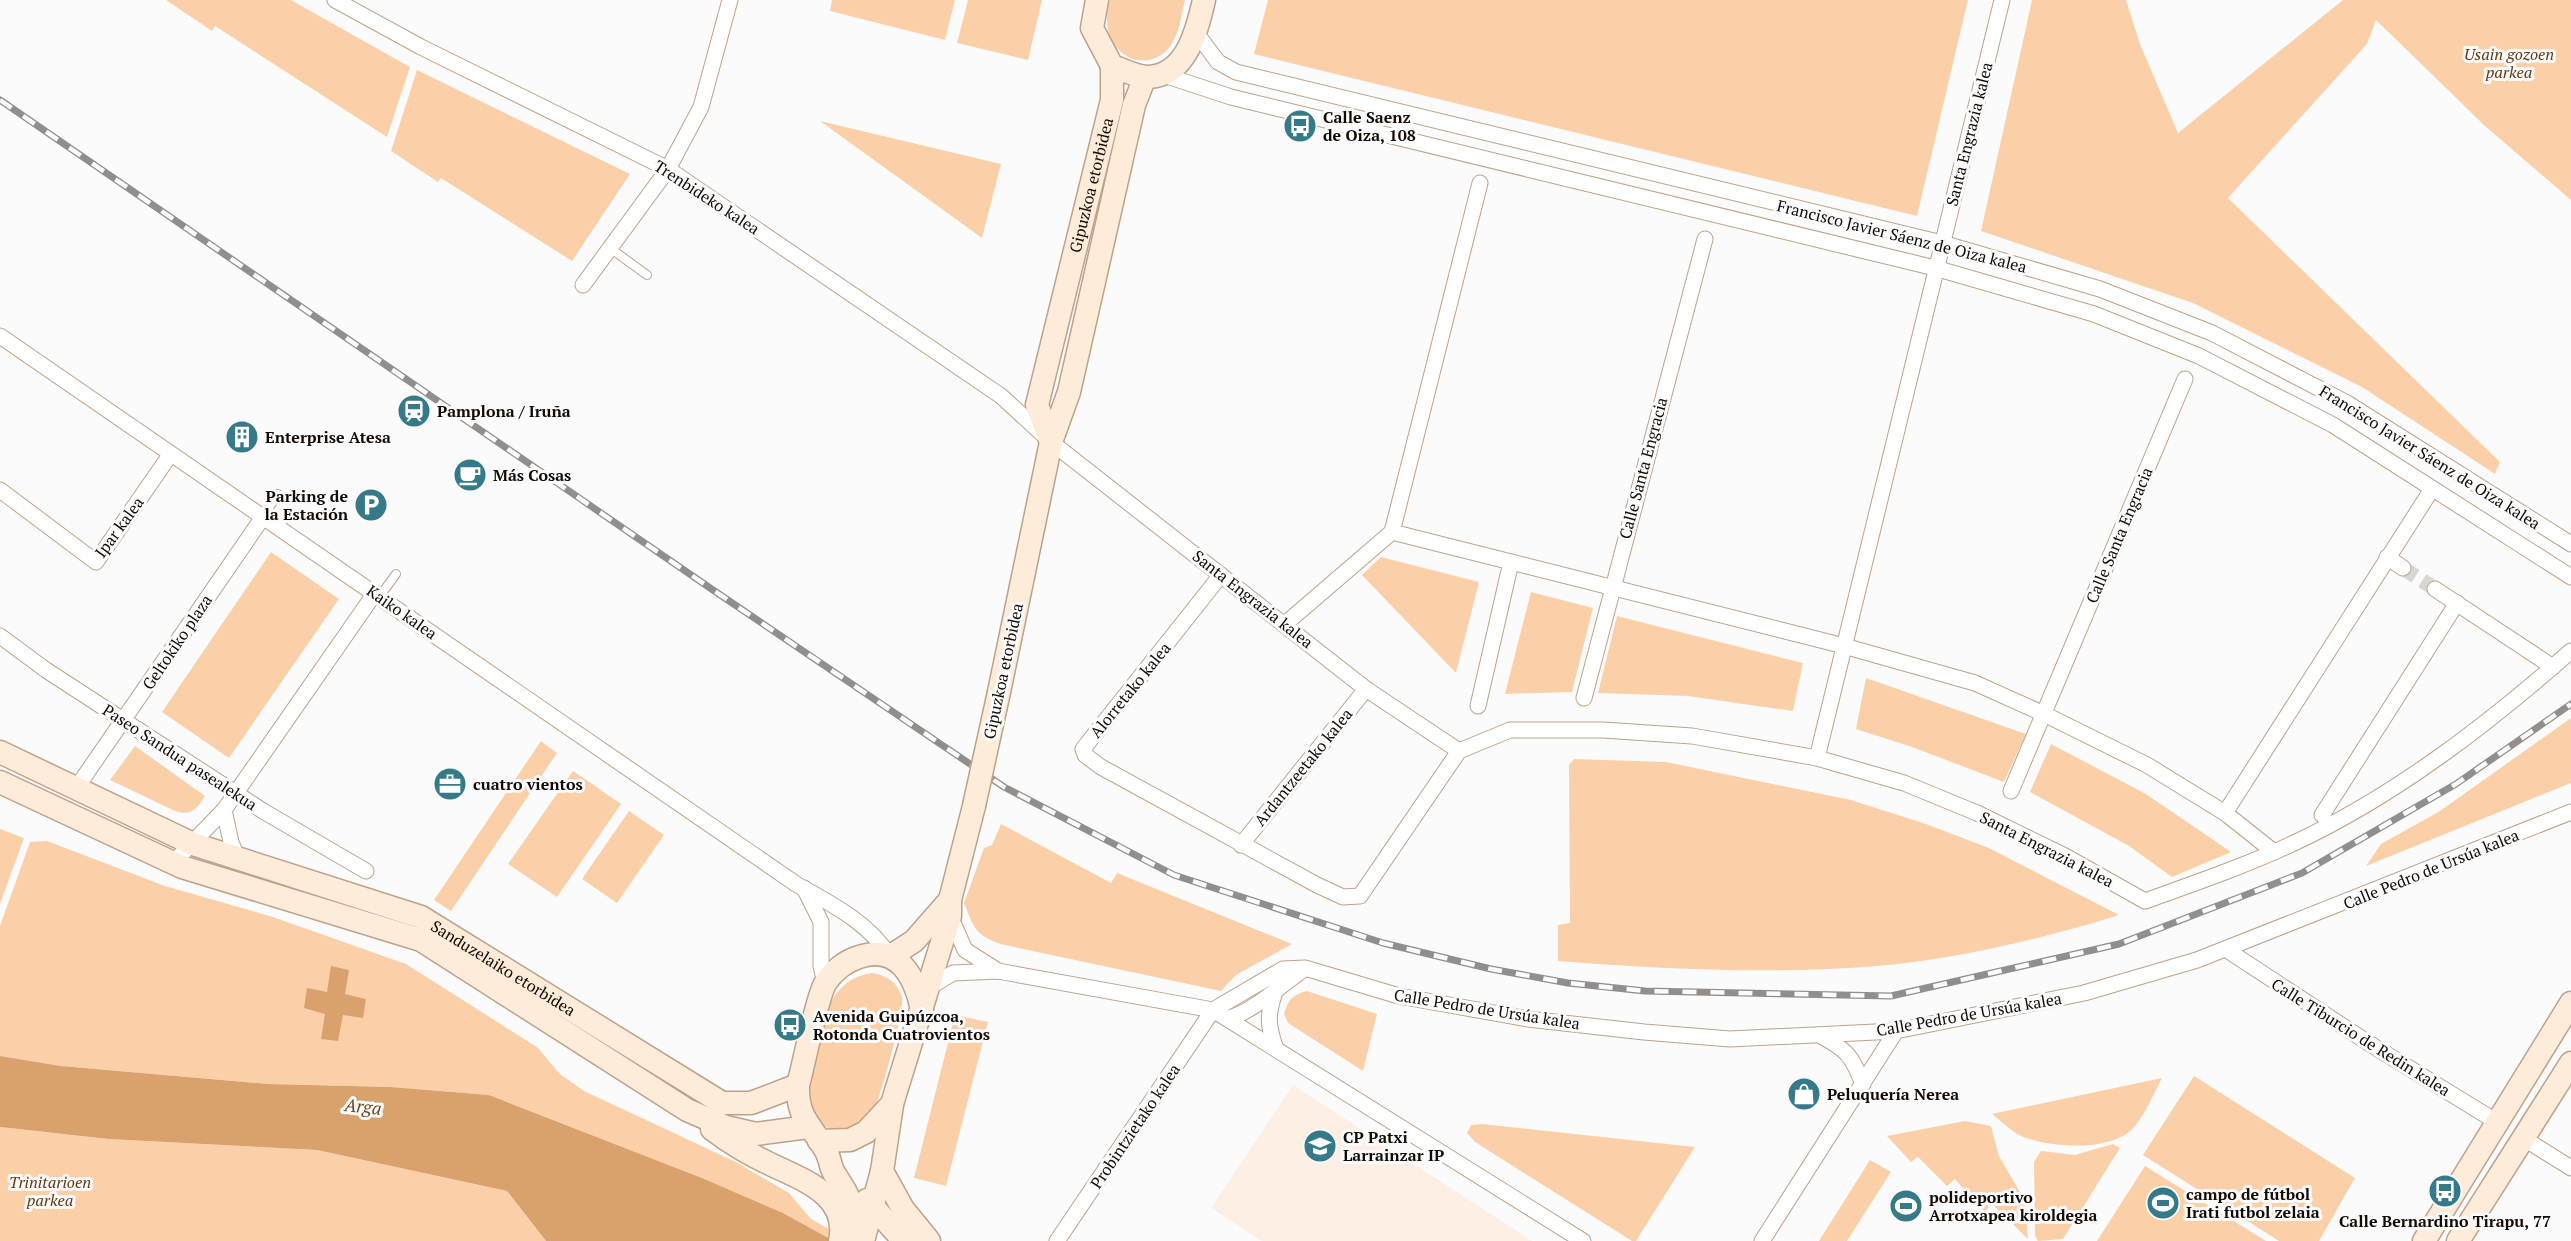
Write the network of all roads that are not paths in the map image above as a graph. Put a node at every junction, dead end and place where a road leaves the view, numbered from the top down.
1 (335, 0) edge
2 (730, 0) edge
3 (1097, 0) edge
4 (1204, 0) edge
5 (2002, 0) edge
6 (1197, 34) junction
7 (1112, 66) junction
8 (1155, 76) junction
9 (668, 169) junction
10 (1480, 183) dead end
11 (1705, 239) dead end
12 (1942, 243) junction
13 (610, 248) junction
14 (1935, 268) junction
15 (647, 275) dead end
16 (584, 285) dead end
17 (0, 336) edge
18 (2185, 379) dead end
19 (1051, 441) junction
20 (170, 454) junction
21 (2432, 489) junction
22 (0, 490) edge
23 (278, 494) dead end
24 (263, 517) junction
25 (1392, 532) junction
26 (2571, 544) edge
27 (2387, 557) junction
28 (1511, 562) junction
29 (2403, 568) tunnel mouth
30 (396, 574) dead end
31 (1221, 575) junction
32 (2571, 577) edge
33 (1611, 587) junction
34 (2435, 589) tunnel mouth
35 (378, 595) junction
36 (2457, 603) junction
37 (1286, 624) junction
38 (0, 636) edge
39 (1844, 646) junction
40 (2571, 651) edge
41 (2553, 667) junction
42 (1366, 688) junction
43 (1584, 698) dead end
44 (1478, 706) dead end
45 (2044, 714) junction
46 (123, 721) junction
47 (1459, 751) junction
48 (0, 752) edge
49 (1817, 758) junction
50 (0, 782) edge
51 (75, 790) junction
52 (2011, 791) dead end
53 (236, 792) junction
54 (224, 810) junction
55 (2571, 812) edge
56 (2225, 813) junction
57 (2322, 815) dead end
58 (192, 844) junction
59 (1241, 845) junction
60 (2274, 852) junction
61 (238, 860) junction
62 (173, 863) junction
63 (366, 871) dead end
64 (804, 888) junction
65 (950, 908) junction
66 (2227, 950) junction
67 (889, 955) junction
68 (1305, 968) junction
69 (998, 970) junction
70 (825, 983) junction
71 (928, 988) junction
72 (1276, 988) junction
73 (2571, 1003) edge
74 (922, 1010) junction
75 (1213, 1010) junction
76 (1229, 1018) junction
77 (1896, 1031) junction
78 (1819, 1035) junction
79 (1276, 1049) junction
80 (2571, 1063) edge
81 (1863, 1083) junction
82 (798, 1085) junction
83 (892, 1104) junction
84 (687, 1110) junction
85 (2497, 1122) junction
86 (2523, 1138) junction
87 (818, 1140) junction
88 (2571, 1168) edge
89 (882, 1171) junction
90 (857, 1225) edge
91 (840, 1241) edge
92 (904, 1241) edge
93 (929, 1241) edge
94 (1057, 1241) edge
95 (1583, 1241) edge
96 (1762, 1241) edge
97 (2424, 1241) edge
98 (2458, 1241) edge

1 - 9 street, Trenbideko kalea
2 - 9 street
3 - 7 main road
4 - 6 main road
5 - 12 street, Santa Engrazia kalea
6 - 8 main road
6 - 12 street, Francisco Javier Sáenz de Oiza kalea
7 - 8 main road
7 - 19 main road, Gipuzkoa etorbidea
8 - 14 street, Francisco Javier Sáenz de Oiza kalea
8 - 19 main road, Gipuzkoa etorbidea
9 - 13 street
9 - 19 street, Trenbideko kalea
10 - 25 street
11 - 33 street, Calle Santa Engracia
12 - 14 street, Santa Engrazia kalea
12 - 26 street, Francisco Javier Sáenz de Oiza kalea
13 - 15 lane
13 - 16 street
14 - 21 street, Francisco Javier Sáenz de Oiza kalea
14 - 39 street, Francisco Javier Sáenz de Oiza kalea
17 - 20 street, Kaiko kalea
18 - 45 street, Calle Santa Engracia
19 - 31 street, Santa Engrazia kalea
19 - 65 main road, Gipuzkoa etorbidea, bridge
20 - 22 street, Ipar kalea
20 - 24 street, Kaiko kalea
21 - 27 street, Francisco Javier Sáenz de Oiza kalea
21 - 32 street, Francisco Javier Sáenz de Oiza kalea
23 - 24 lane, Geltokiko plaza
24 - 35 street, Kaiko kalea
24 - 46 street, Geltokiko plaza
25 - 28 street
25 - 37 street
27 - 29 street
27 - 56 street, Francisco Javier Sáenz de Oiza kalea
28 - 33 street
28 - 44 street
30 - 35 lane
31 - 37 street, Santa Engrazia kalea
31 - 59 street, Alorretako kalea
33 - 39 street
33 - 43 street, Calle Santa Engracia
34 - 36 street
35 - 53 street
35 - 64 street, Kaiko kalea
36 - 41 street
36 - 57 street
37 - 42 street, Santa Engrazia kalea
38 - 46 street, Paseo Sandua pasealekua
39 - 45 street
39 - 49 street
40 - 41 street, Santa Engrazia kalea
41 - 60 street, Santa Engrazia kalea
42 - 47 street, Santa Engrazia kalea
42 - 59 street, Ardantzeetako kalea
45 - 52 street, Calle Santa Engracia
45 - 56 street
46 - 51 street, Geltokiko plaza
46 - 53 street, Paseo Sandua pasealekua
47 - 49 street, Santa Engrazia kalea
47 - 59 street
48 - 51 main road, Sanduzelaiko etorbidea
49 - 60 street, Santa Engrazia kalea
50 - 62 main road, Sanduzelaiko etorbidea
51 - 58 main road, Sanduzelaiko etorbidea
53 - 54 street
53 - 63 street, Paseo Sandua pasealekua
54 - 58 street
54 - 61 street
55 - 66 street, Calle Pedro de Ursúa kalea
56 - 60 street
58 - 61 main road, Sanduzelaiko etorbidea
58 - 62 street
61 - 82 main road, Sanduzelaiko etorbidea
62 - 84 main road, Sanduzelaiko etorbidea
64 - 67 street, Kaiko kalea
64 - 70 street, Kaiko kalea
65 - 67 main road, Gipuzkoa etorbidea
65 - 69 street
65 - 71 main road, Gipuzkoa etorbidea
66 - 77 street, Calle Pedro de Ursúa kalea
66 - 85 street, Calle Tiburcio de Redin kalea
67 - 70 main road
67 - 74 main road
68 - 72 street
68 - 75 street, Calle Pedro de Ursúa kalea
68 - 78 street, Calle Pedro de Ursúa kalea
69 - 71 street
69 - 75 street
70 - 82 main road
71 - 74 main road, Gipuzkoa etorbidea
72 - 76 street
72 - 79 street
73 - 85 main road
74 - 83 main road, Gipuzkoa etorbidea
75 - 76 street
75 - 94 street, Probintzietako kalea
76 - 79 street
77 - 78 street, Calle Pedro de Ursúa kalea
77 - 81 street
78 - 81 street
79 - 95 street
80 - 86 main road
81 - 96 street
82 - 87 main road
83 - 87 main road, Sanduzelaiko etorbidea
83 - 89 main road
84 - 87 main road, Sanduzelaiko etorbidea
84 - 90 main road, Sanduzelaiko etorbidea
85 - 97 main road
86 - 88 street
86 - 98 main road
87 - 90 main road
89 - 90 main road
89 - 93 main road
90 - 91 main road
90 - 92 main road

